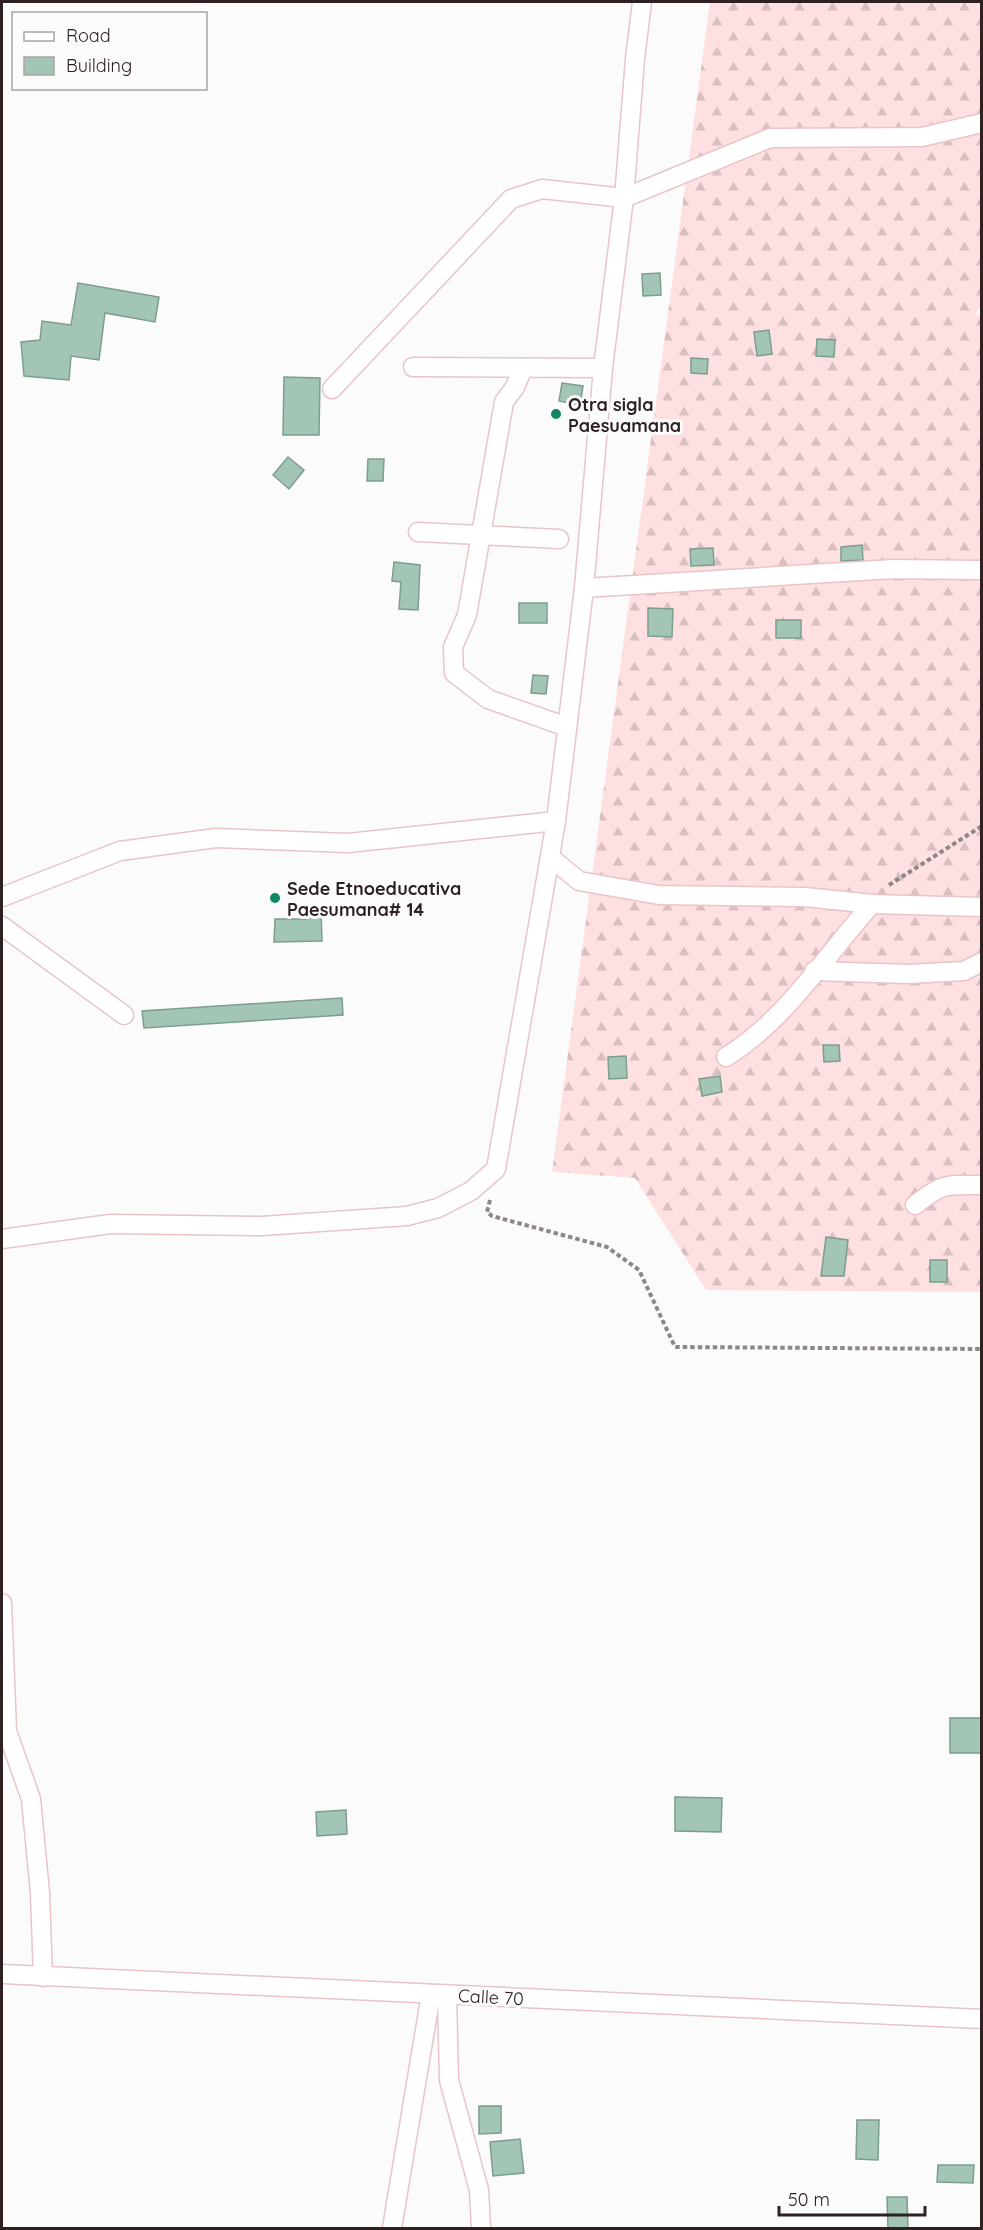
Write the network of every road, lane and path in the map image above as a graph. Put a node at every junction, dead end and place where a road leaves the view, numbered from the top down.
1 (642, 2) edge
2 (981, 123) edge
3 (624, 198) junction
4 (413, 367) dead end
5 (523, 368) junction
6 (603, 368) junction
7 (332, 389) dead end
8 (418, 532) dead end
9 (482, 535) junction
10 (559, 539) dead end
11 (981, 570) edge
12 (584, 588) junction
13 (567, 728) junction
14 (556, 821) junction
15 (981, 826) edge
16 (550, 857) junction
17 (2, 897) edge
18 (872, 904) junction
19 (981, 907) edge
20 (2, 926) edge
21 (981, 962) edge
22 (814, 971) junction
23 (124, 1015) dead end
24 (726, 1057) dead end
25 (496, 1169) junction
26 (981, 1185) edge
27 (915, 1205) dead end
28 (2, 1239) edge
29 (981, 1348) edge
30 (2, 1603) edge
31 (2, 1974) edge
32 (43, 1977) junction
33 (440, 1995) junction
34 (981, 2019) edge
35 (392, 2229) edge
36 (481, 2229) edge

1 - 3 street
2 - 3 street
3 - 6 street
3 - 7 street
4 - 5 street
5 - 6 street
5 - 9 street
6 - 12 street
8 - 9 street
9 - 10 street
9 - 13 street
11 - 12 street
12 - 13 street
13 - 14 street
14 - 16 street
14 - 17 street
15 - 18 path
16 - 18 street
16 - 25 street
18 - 19 street
18 - 22 street
20 - 23 street
21 - 22 street
22 - 24 street
25 - 28 street
25 - 29 path
26 - 27 street
30 - 32 street
31 - 32 street, Calle 70
32 - 33 street, Calle 70
33 - 34 street, Calle 70
33 - 35 street
33 - 36 street

